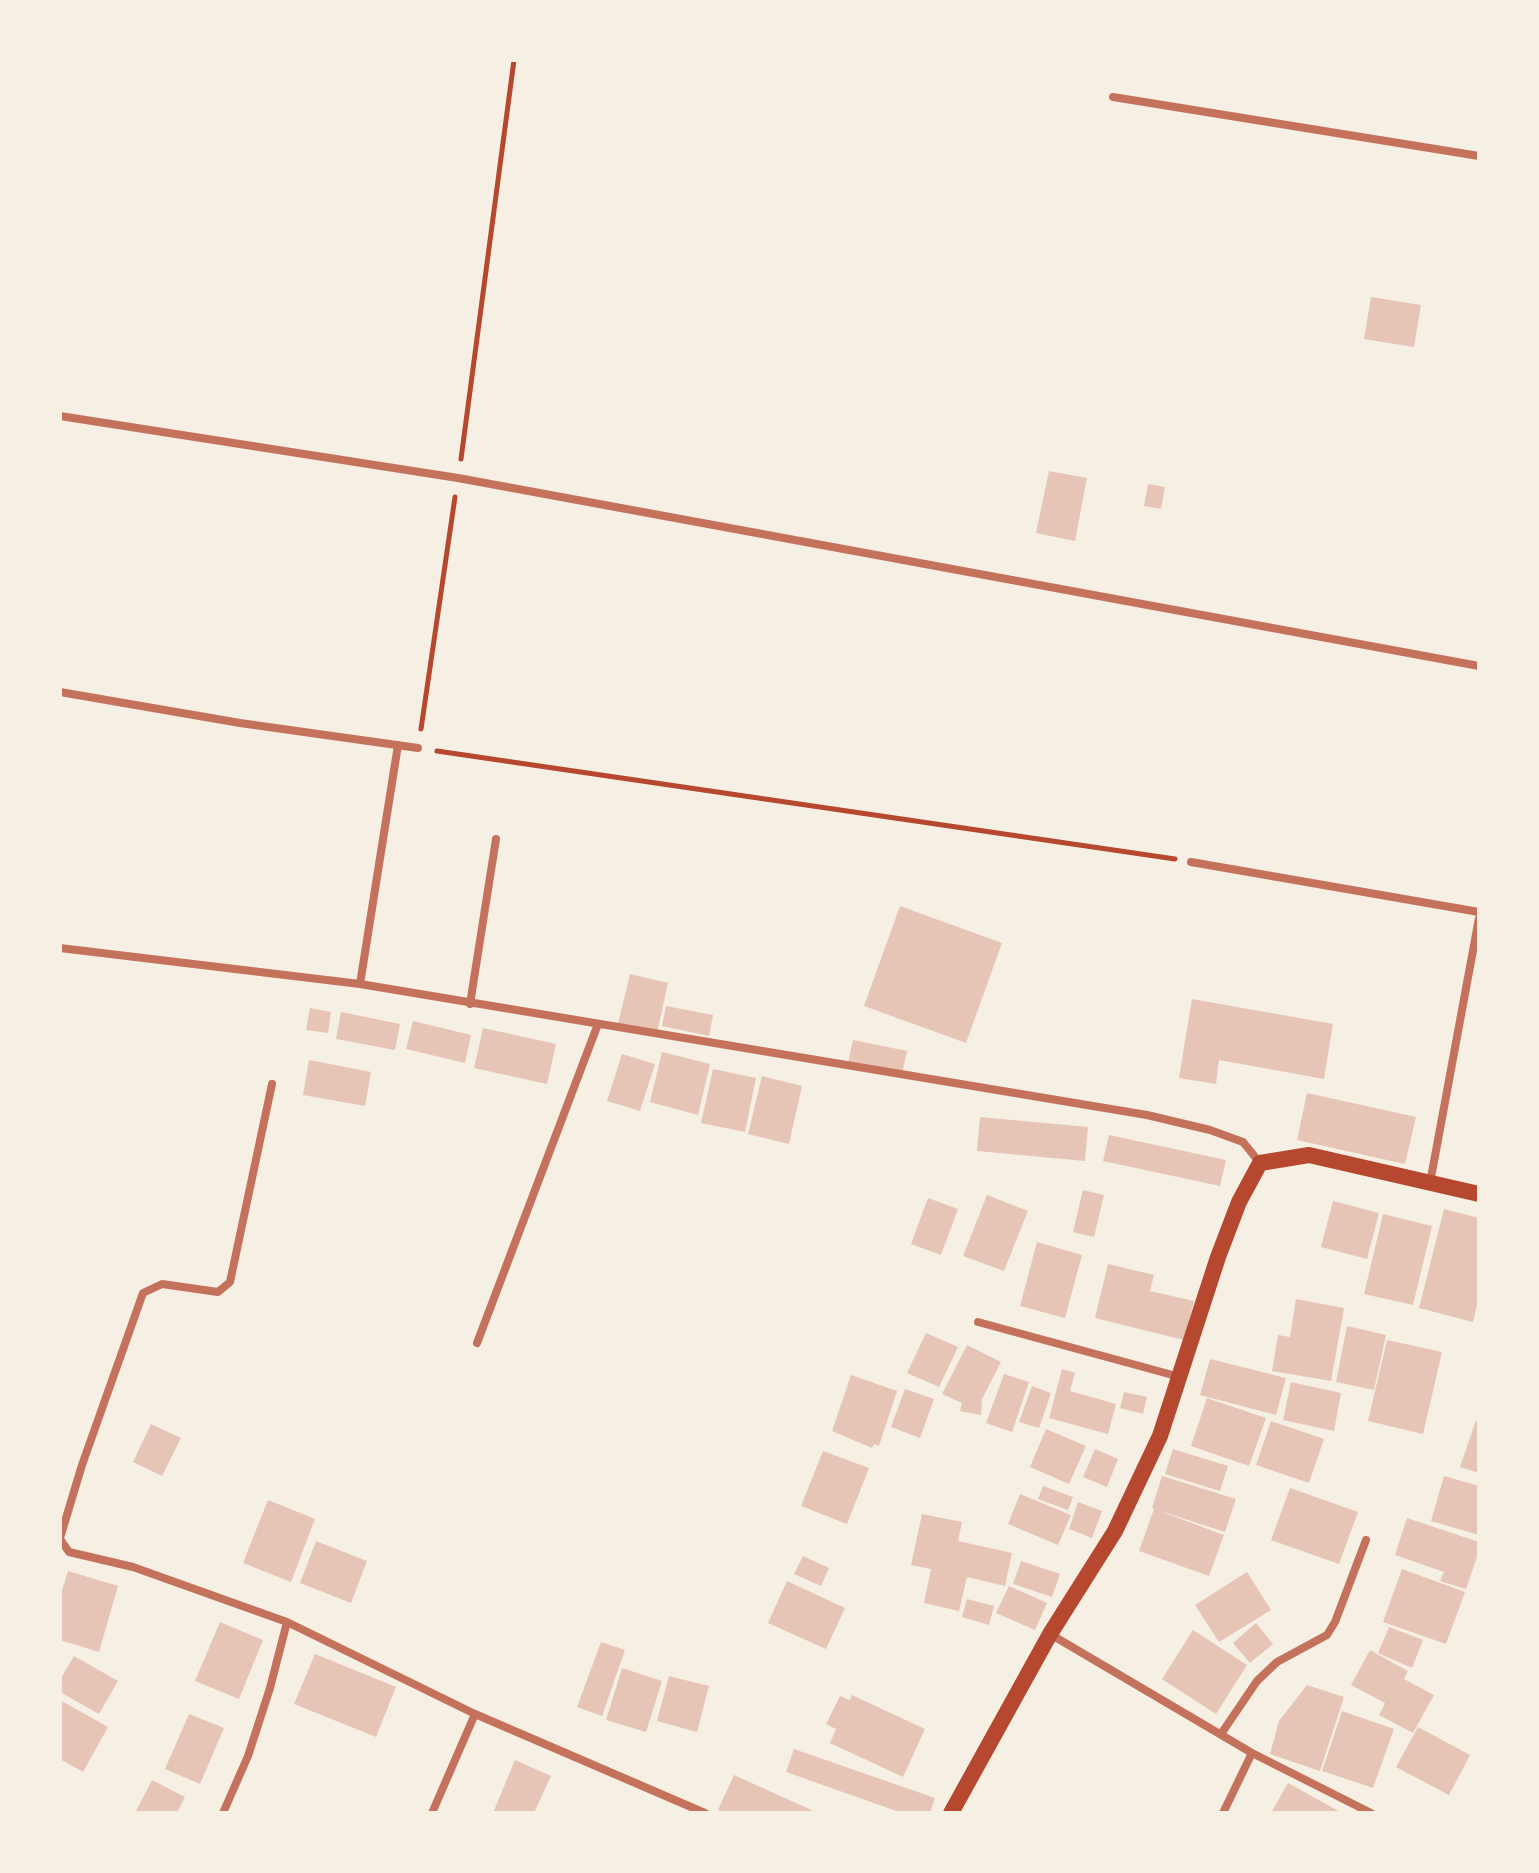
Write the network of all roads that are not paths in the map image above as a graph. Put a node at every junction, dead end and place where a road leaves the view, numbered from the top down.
1 (1113, 97) dead end
2 (1479, 156) edge
3 (60, 416) edge
4 (1479, 666) edge
5 (60, 692) edge
6 (398, 745) junction
7 (418, 748) road end
8 (496, 839) dead end
9 (1191, 862) road end
10 (1479, 912) edge
11 (1479, 918) edge
12 (60, 948) edge
13 (360, 984) junction
14 (470, 1004) junction
15 (598, 1024) junction
16 (272, 1084) dead end
17 (1260, 1163) junction
18 (1430, 1183) junction
19 (1479, 1194) edge
20 (978, 1322) dead end
21 (477, 1343) dead end
22 (1181, 1377) junction
23 (60, 1538) edge
24 (1366, 1540) dead end
25 (287, 1622) junction
26 (1050, 1634) junction
27 (475, 1714) junction
28 (1221, 1734) junction
29 (1252, 1753) junction
30 (223, 1813) edge
31 (432, 1813) edge
32 (705, 1813) edge
33 (951, 1813) edge
34 (1223, 1813) edge
35 (1371, 1813) edge

1 - 2 street
3 - 4 street
5 - 6 street
6 - 7 street
6 - 13 street
8 - 14 street
9 - 10 street
11 - 18 street
12 - 13 street
13 - 14 street
14 - 15 street
15 - 17 street
15 - 21 street
16 - 23 street
17 - 18 main road
17 - 22 main road
18 - 19 main road
20 - 22 street
22 - 26 main road
23 - 25 street
24 - 28 street
25 - 27 street
25 - 30 street
26 - 28 street
26 - 33 main road
27 - 31 street
27 - 32 street
28 - 29 street
29 - 34 street
29 - 35 street

